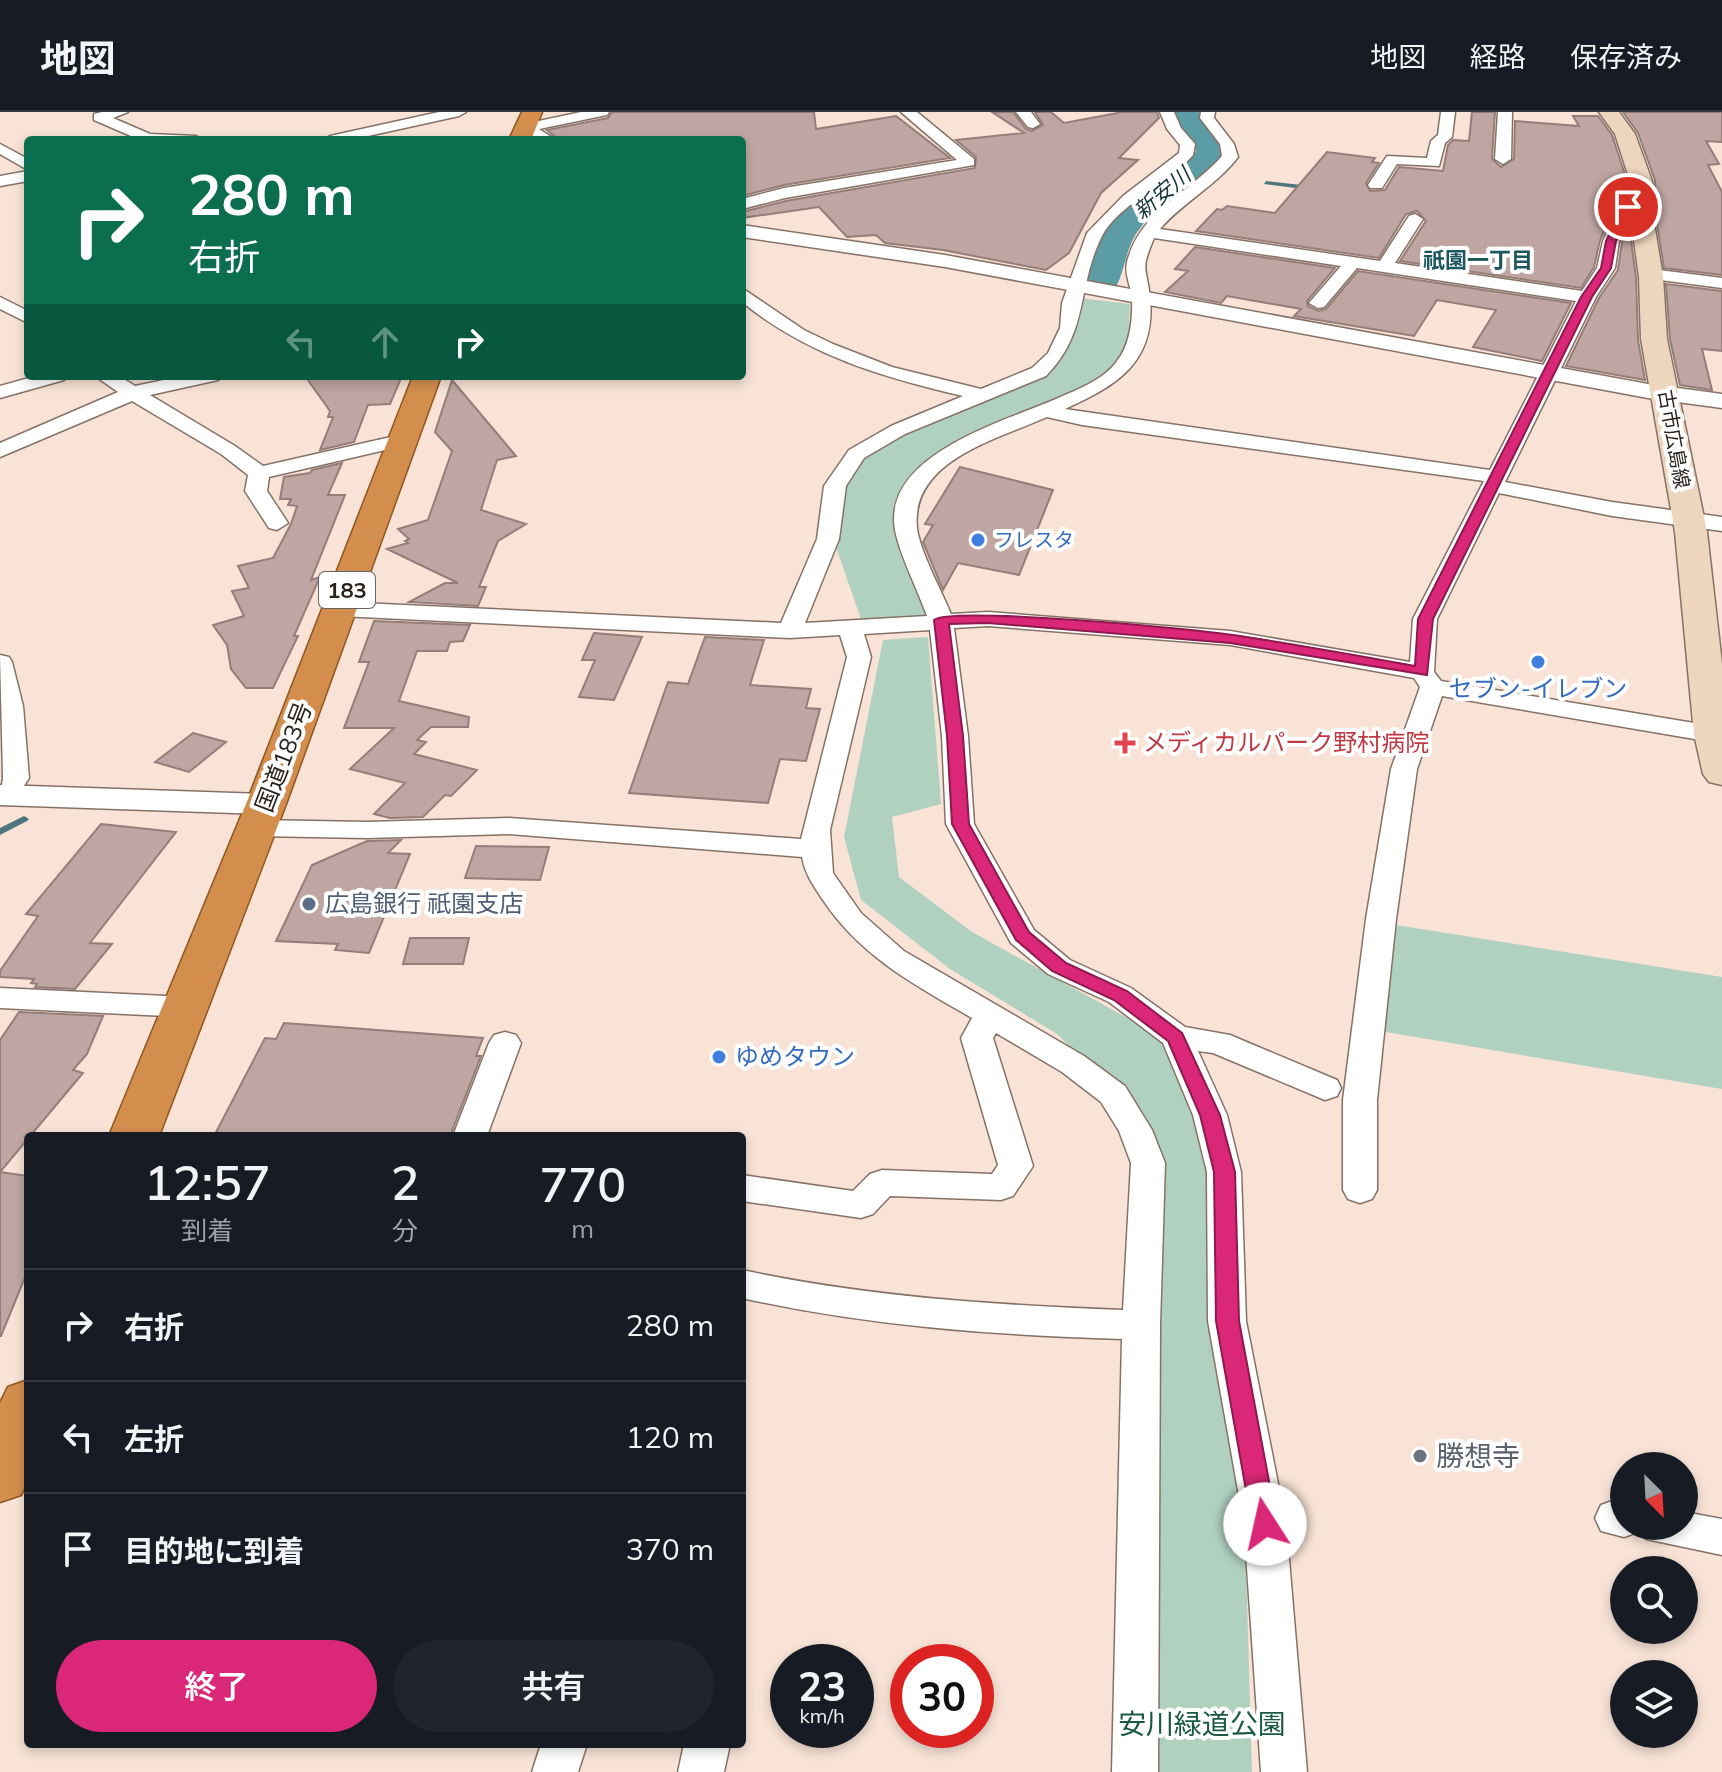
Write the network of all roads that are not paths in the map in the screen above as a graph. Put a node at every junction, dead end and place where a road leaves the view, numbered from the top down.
1 (121, 112) edge
2 (459, 112) edge
3 (602, 112) edge
4 (908, 112) edge
5 (1167, 112) edge
6 (1208, 112) edge
7 (1448, 112) edge
8 (1505, 112) edge
9 (1609, 112) edge
10 (526, 127) edge
11 (143, 136) edge
12 (349, 136) edge
13 (0, 148) edge
14 (1503, 159) dead end
15 (24, 163) edge
16 (24, 177) edge
17 (0, 181) edge
18 (1376, 185) dead end
19 (746, 203) edge
20 (1640, 205) junction
21 (1415, 219) dead end
22 (746, 232) edge
23 (1148, 232) junction
24 (1354, 261) junction
25 (1386, 265) junction
26 (1651, 274) junction
27 (1722, 283) edge
28 (1077, 285) junction
29 (746, 297) edge
30 (1587, 297) junction
31 (1141, 298) junction
32 (0, 302) edge
33 (1318, 303) dead end
34 (24, 312) edge
35 (1548, 373) junction
36 (43, 380) edge
37 (112, 380) edge
38 (192, 380) edge
39 (426, 380) edge
40 (0, 392) edge
41 (135, 392) junction
42 (1667, 394) junction
43 (983, 395) junction
44 (1722, 401) edge
45 (1046, 411) junction
46 (404, 440) junction
47 (0, 451) edge
48 (259, 473) junction
49 (1496, 482) junction
50 (1689, 521) junction
51 (277, 523) dead end
52 (1722, 524) edge
53 (340, 609) junction
54 (941, 620) junction
55 (850, 628) junction
56 (790, 631) junction
57 (0, 662) edge
58 (1428, 679) junction
59 (1717, 733) edge
60 (1722, 774) edge
61 (1, 795) edge
62 (261, 816) junction
63 (815, 849) junction
64 (0, 998) edge
65 (187, 1007) junction
66 (990, 1013) junction
67 (1176, 1037) junction
68 (505, 1043) dead end
69 (1325, 1088) dead end
70 (136, 1132) edge
71 (472, 1132) edge
72 (746, 1189) edge
73 (1360, 1190) dead end
74 (746, 1285) edge
75 (1141, 1325) junction
76 (24, 1414) edge
77 (0, 1477) edge
78 (1698, 1533) edge
79 (1722, 1537) edge
80 (563, 1748) edge
81 (706, 1748) edge
82 (555, 1772) edge
83 (701, 1772) edge
84 (1135, 1772) edge
85 (1284, 1772) edge

1 - 11 street
2 - 12 street
3 - 10 street
4 - 19 street
5 - 28 street
6 - 23 street
7 - 18 street
8 - 14 street
9 - 20 main road, 古市広島線
13 - 15 street
16 - 17 street
20 - 26 main road, 古市広島線
20 - 30 street
21 - 25 street
22 - 28 street
23 - 24 street
23 - 31 street
24 - 25 street
24 - 33 street
25 - 30 street
26 - 27 street
26 - 42 main road, 古市広島線
28 - 31 street
28 - 43 street
29 - 43 street
30 - 35 street
31 - 35 street
31 - 45 street
32 - 34 street
35 - 42 street
35 - 49 street
36 - 40 street
37 - 41 street
38 - 41 street
39 - 46 highway, 国道183号 / 183
41 - 47 street
41 - 48 street
42 - 44 street
42 - 50 main road, 古市広島線
43 - 56 street
45 - 49 street
45 - 54 street
46 - 48 street
46 - 53 highway, 国道183号 / 183
48 - 51 street
49 - 50 street
49 - 58 street
50 - 52 street
50 - 59 main road, 古市広島線
53 - 56 street
53 - 62 highway, 国道183号 / 183
54 - 55 street
54 - 58 street
54 - 67 street
55 - 56 street
55 - 63 street
57 - 61 street
58 - 59 street
58 - 73 street
59 - 60 main road, 古市広島線
61 - 62 street
62 - 63 street
62 - 65 highway, 国道183号 / 183
63 - 66 street
64 - 65 street
65 - 70 highway, 国道183号 / 183
66 - 72 street
66 - 75 street
67 - 69 street
67 - 85 street
68 - 71 street
74 - 75 street
75 - 84 street
76 - 77 highway
78 - 79 street
80 - 82 street
81 - 83 street

